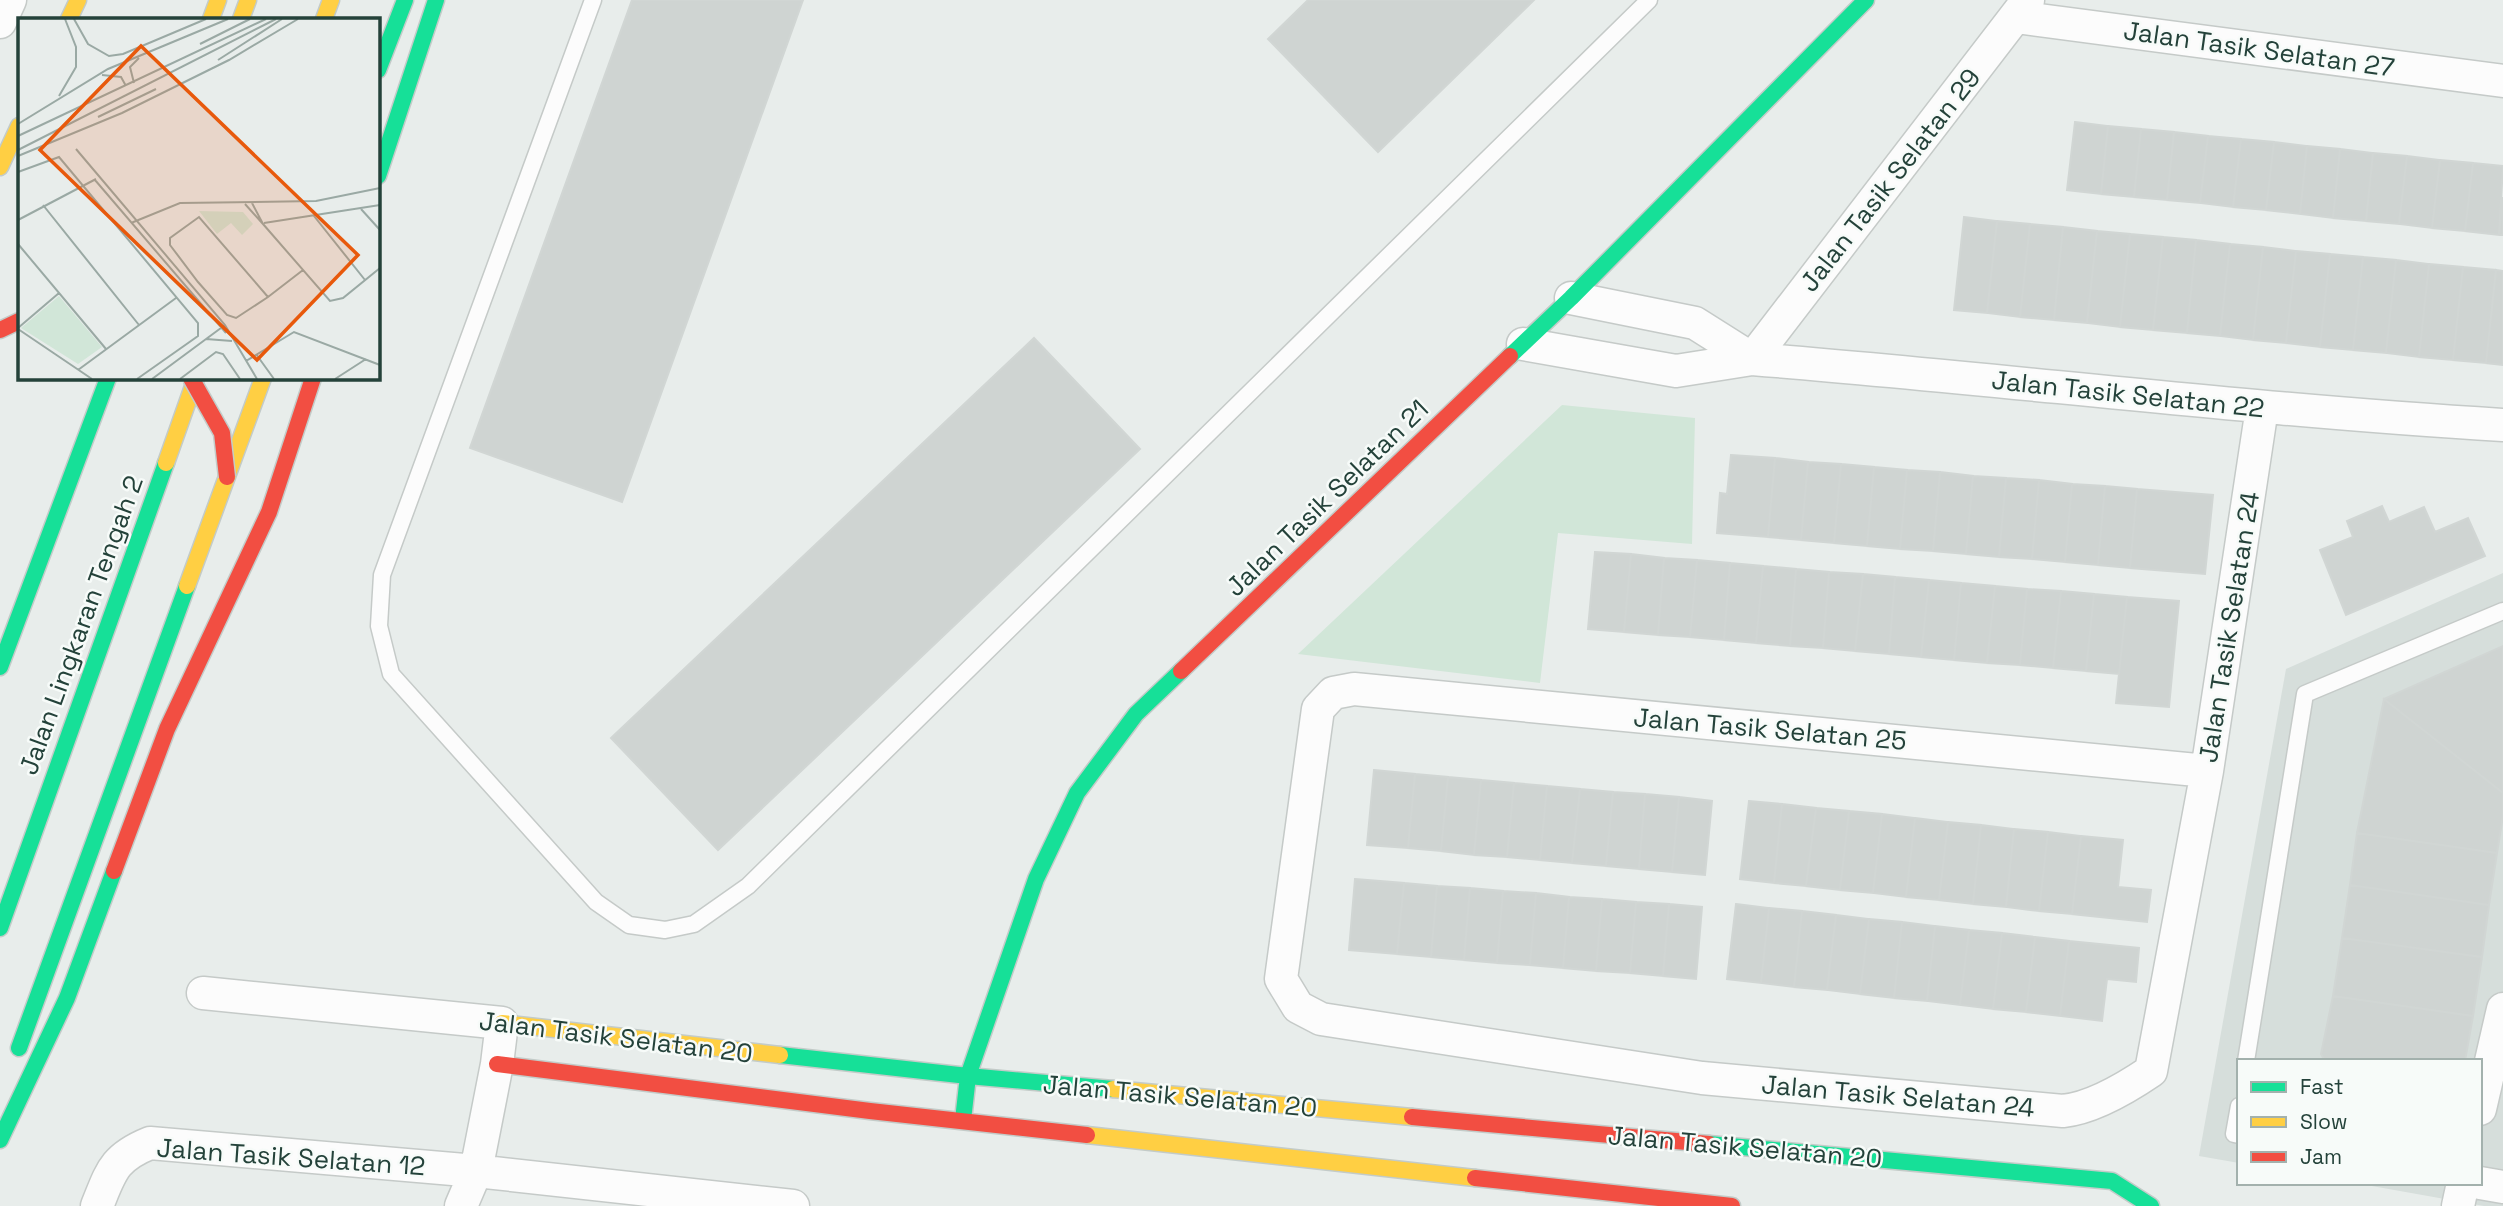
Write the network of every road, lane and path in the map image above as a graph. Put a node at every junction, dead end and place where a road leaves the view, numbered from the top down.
1 (10, 0) edge
2 (78, 0) edge
3 (218, 0) edge
4 (248, 0) edge
5 (331, 0) edge
6 (405, 0) edge
7 (436, 0) edge
8 (593, 0) edge
9 (1649, 0) edge
10 (1866, 0) edge
11 (2022, 8) edge
12 (69, 18) edge
13 (211, 18) edge
14 (241, 18) edge
15 (324, 18) edge
16 (0, 22) edge
17 (380, 66) edge
18 (2503, 81) edge
19 (18, 128) edge
20 (0, 167) edge
21 (380, 170) edge
22 (1572, 298) junction
23 (18, 321) edge
24 (0, 330) edge
25 (1523, 344) junction
26 (1752, 359) junction
27 (107, 380) edge
28 (192, 380) edge
29 (196, 380) edge
30 (262, 380) edge
31 (312, 380) edge
32 (2262, 408) junction
33 (2503, 425) edge
34 (227, 477) junction
35 (2503, 611) edge
36 (0, 667) edge
37 (1333, 693) joint
38 (2207, 771) junction
39 (0, 928) edge
40 (203, 993) dead end
41 (2503, 1009) edge
42 (502, 1023) junction
43 (2246, 1059) edge
44 (497, 1064) junction
45 (12, 1068) dead end
46 (968, 1076) junction
47 (2482, 1100) edge
48 (2237, 1117) edge
49 (963, 1120) junction
50 (2237, 1135) edge
51 (0, 1140) edge
52 (476, 1171) junction
53 (2482, 1183) edge
54 (2463, 1185) edge
55 (2503, 1187) edge
56 (2110, 1193) edge
57 (97, 1206) edge
58 (461, 1206) edge
59 (793, 1206) edge
60 (1732, 1206) edge
61 (2151, 1206) edge
62 (2458, 1206) edge

1 - 16 street
2 - 12 main road
3 - 13 main road
4 - 14 main road
5 - 15 main road
6 - 17 main road
7 - 21 main road
8 - 9 lane
10 - 22 main road, Jalan Tasik Selatan 21
11 - 18 street, Jalan Tasik Selatan 27
11 - 26 street, Jalan Tasik Selatan 29
19 - 20 main road
22 - 25 main road, Jalan Tasik Selatan 21
22 - 26 street, Jalan Tasik Selatan 22
23 - 24 main road
25 - 26 street, Jalan Tasik Selatan 22
25 - 46 main road, Jalan Tasik Selatan 21
26 - 32 street, Jalan Tasik Selatan 22
27 - 36 main road
28 - 34 main road, bridge
29 - 39 main road, Jalan Lingkaran Tengah 2
30 - 34 main road
31 - 51 main road
32 - 33 street, Jalan Tasik Selatan 22
32 - 38 street, Jalan Tasik Selatan 24
34 - 45 main road
35 - 43 lane
37 - 38 street, Jalan Tasik Selatan 25
37 - 38 street, Jalan Tasik Selatan 24
40 - 42 street, Jalan Tasik Selatan 20
41 - 47 street
42 - 44 street
42 - 46 main road, Jalan Tasik Selatan 20
44 - 49 main road, Jalan Tasik Selatan 20
44 - 52 street
46 - 49 main road, Jalan Tasik Selatan 21
46 - 56 main road, Jalan Tasik Selatan 20
48 - 50 lane
49 - 60 main road, Jalan Tasik Selatan 20
52 - 57 street, Jalan Tasik Selatan 12
52 - 58 street
52 - 59 street, Jalan Tasik Selatan 12
53 - 55 street
54 - 62 street
56 - 61 main road, Jalan Tasik Selatan 20

